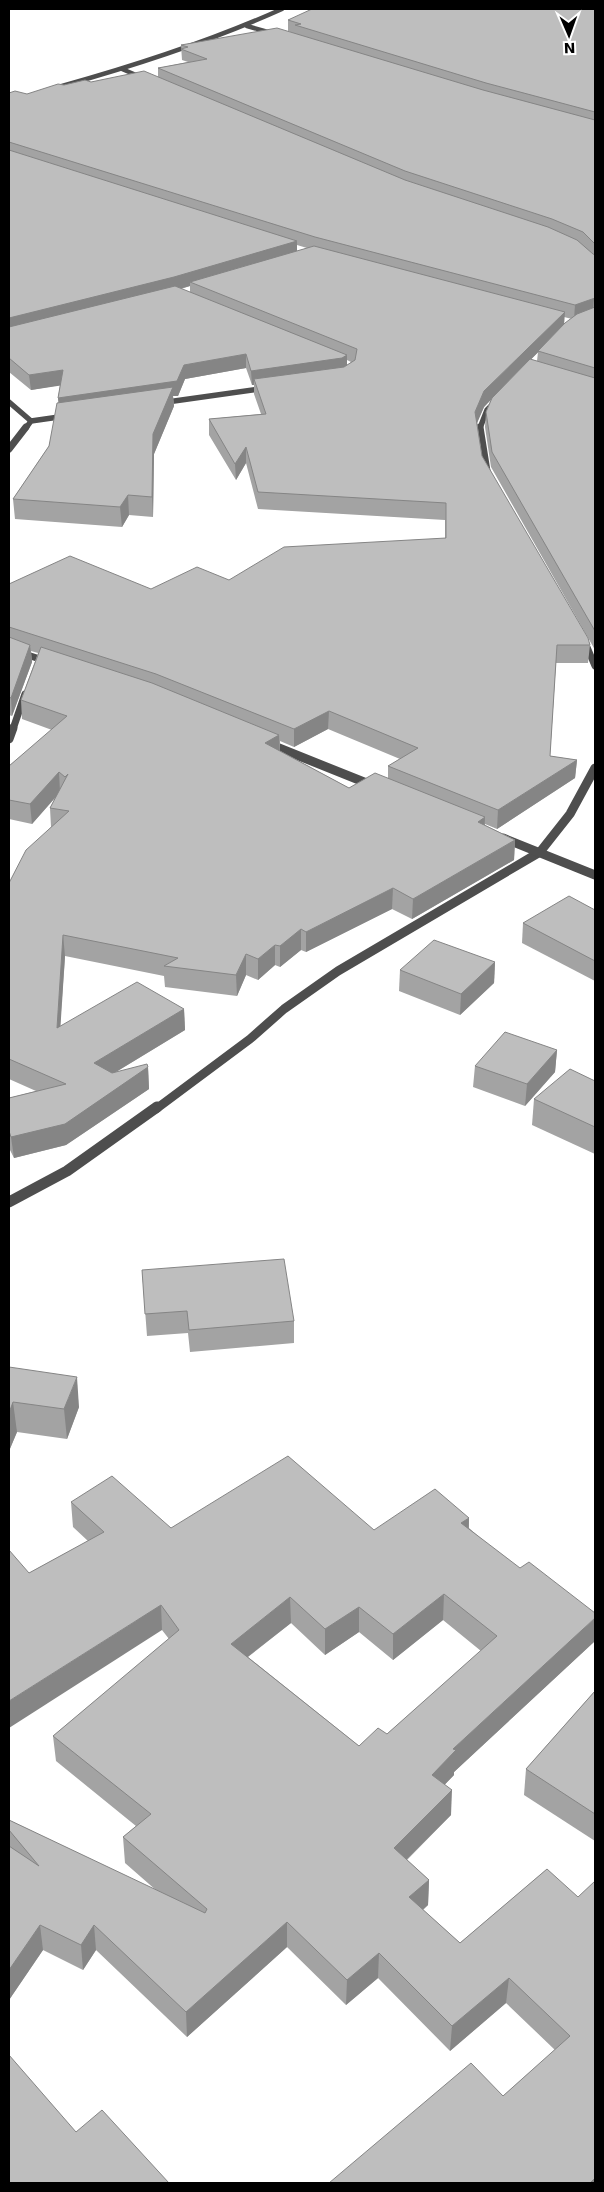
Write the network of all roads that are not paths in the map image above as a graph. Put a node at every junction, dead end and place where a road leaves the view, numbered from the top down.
1 (282, 9) edge
2 (247, 26) junction
3 (285, 37) edge
4 (122, 69) junction
5 (148, 80) edge
6 (53, 88) edge
7 (275, 387) edge
8 (501, 396) edge
9 (9, 402) edge
10 (148, 405) edge
11 (70, 416) edge
12 (31, 421) junction
13 (9, 449) edge
14 (490, 477) edge
15 (578, 630) edge
16 (9, 649) edge
17 (39, 658) junction
18 (57, 664) edge
19 (595, 666) edge
20 (36, 667) edge
21 (29, 685) edge
22 (9, 739) edge
23 (262, 742) edge
24 (595, 768) edge
25 (382, 789) edge
26 (494, 834) edge
27 (540, 852) junction
28 (595, 875) edge
29 (9, 1202) edge

1 - 2 street
2 - 3 street
2 - 4 street
4 - 5 street
4 - 6 street
7 - 10 street
8 - 14 street
9 - 12 street
11 - 12 street
12 - 13 street
15 - 19 street
16 - 17 street
17 - 18 street
17 - 20 street
21 - 22 street
23 - 25 street
24 - 27 street
26 - 27 street
27 - 28 street
27 - 29 street

